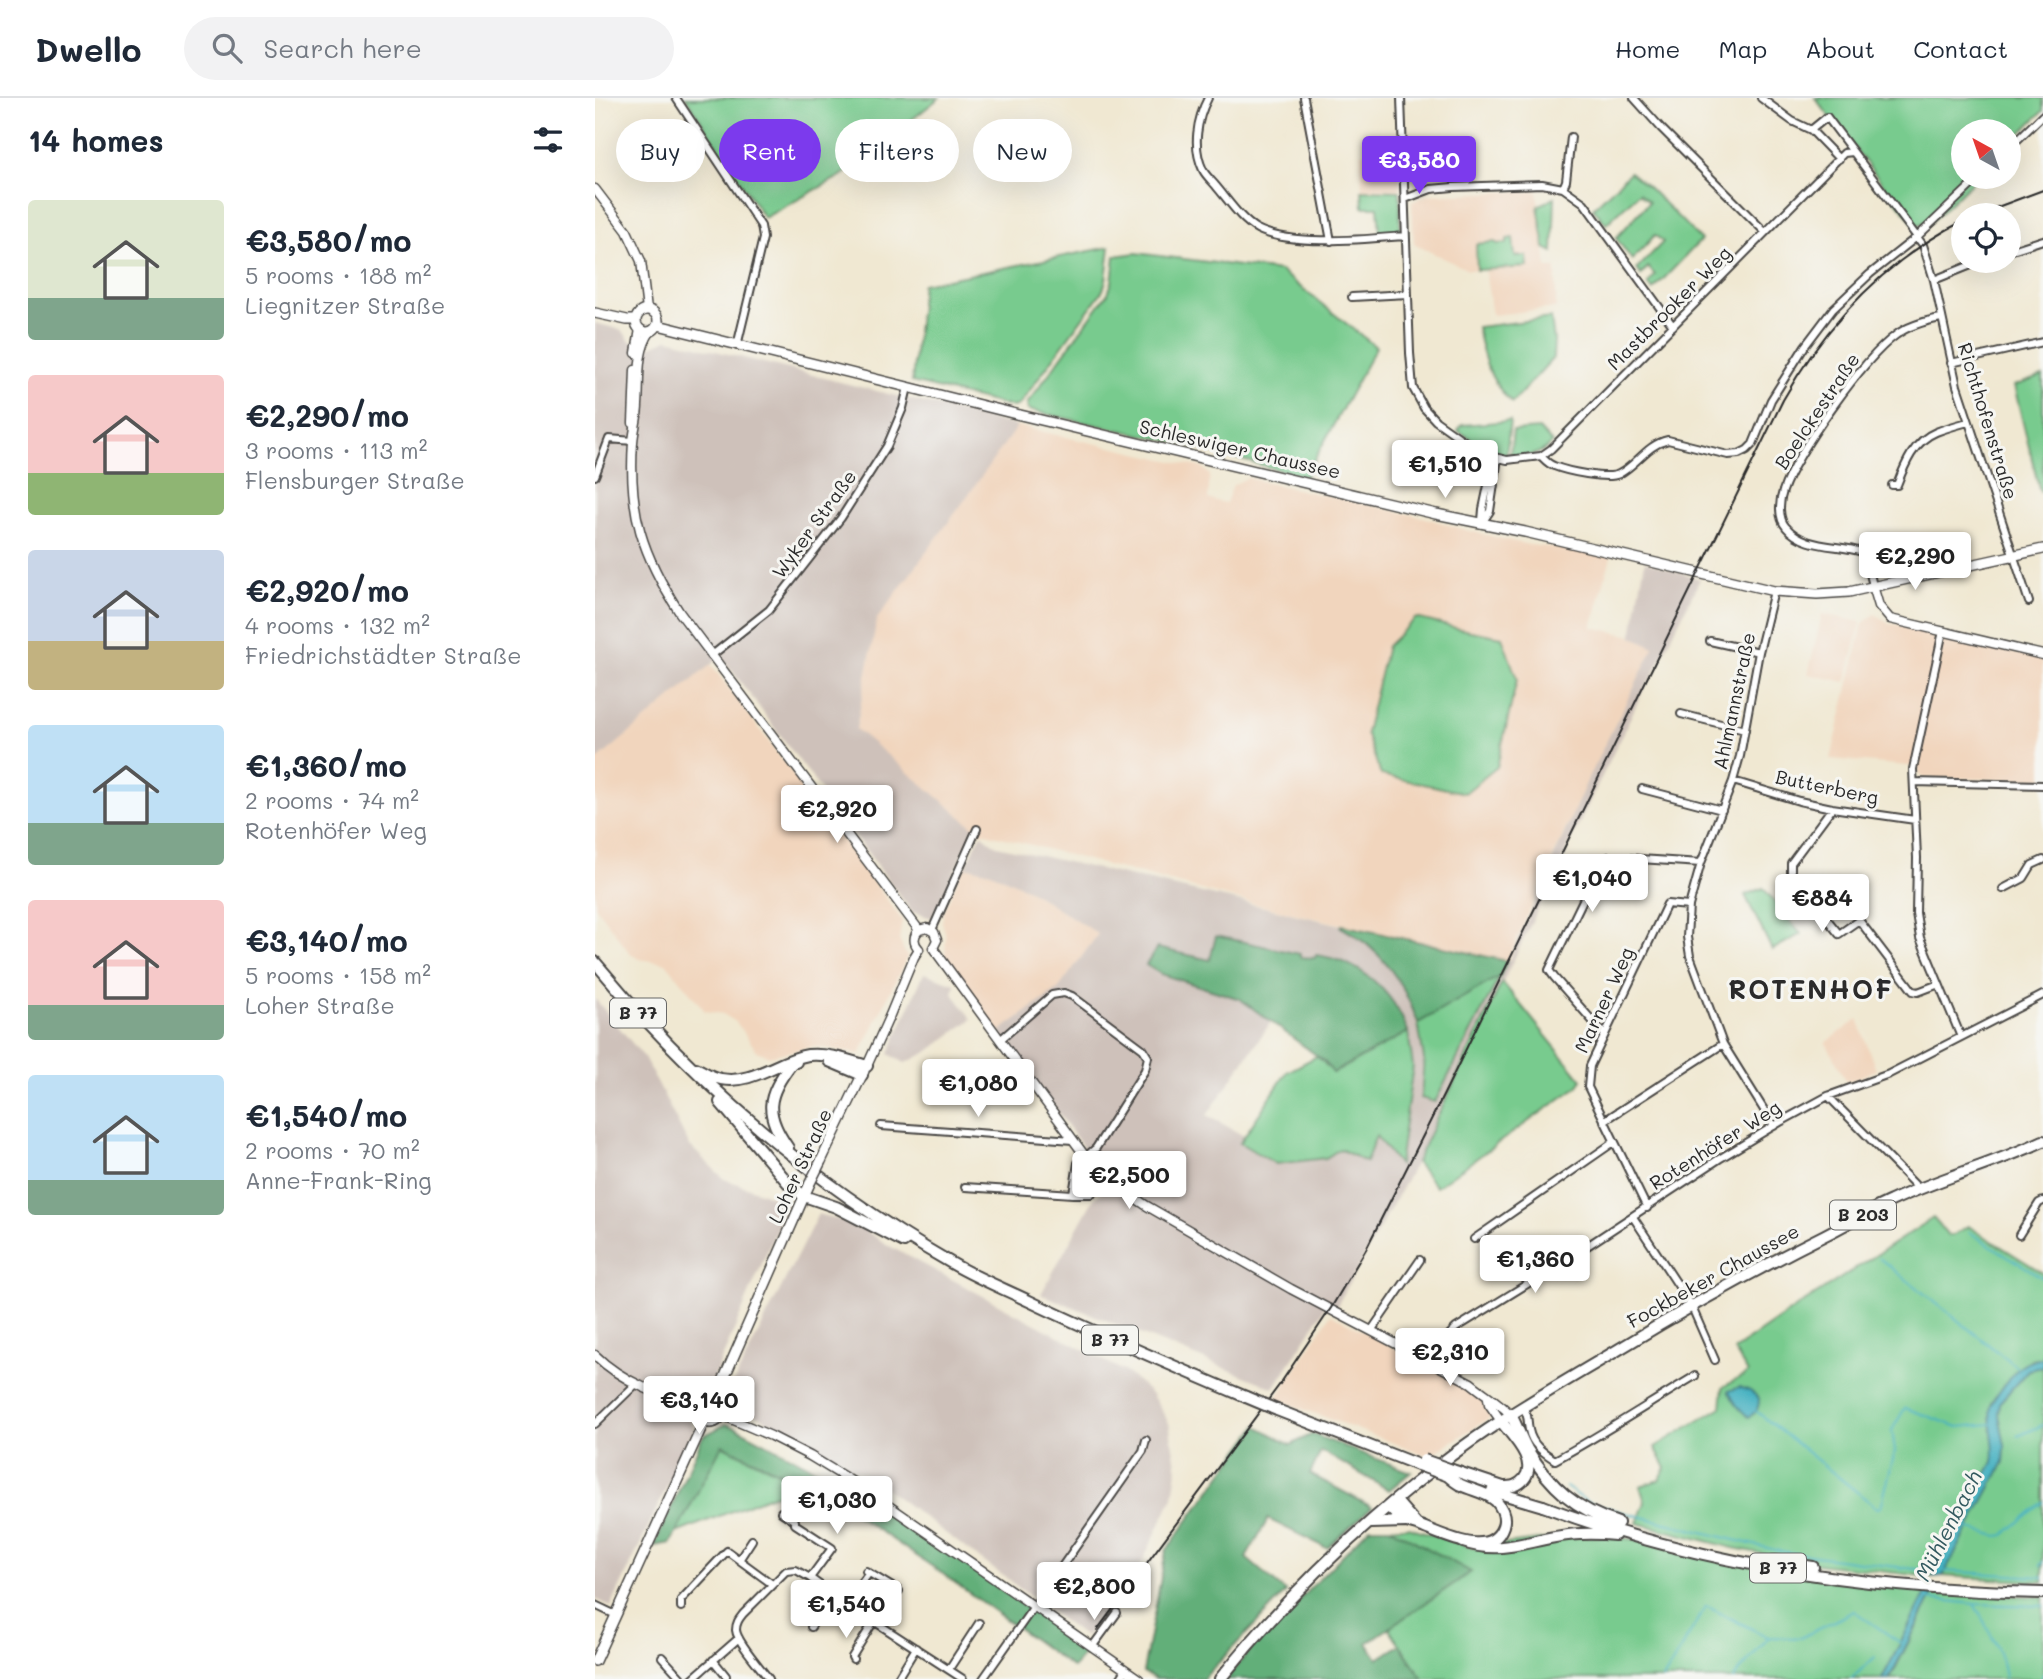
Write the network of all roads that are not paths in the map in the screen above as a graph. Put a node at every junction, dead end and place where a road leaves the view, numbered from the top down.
1 (676, 98) edge
2 (1208, 98) edge
3 (1304, 98) edge
4 (1401, 98) edge
5 (1634, 98) edge
6 (1761, 98) edge
7 (2043, 115) edge
8 (1811, 130) junction
9 (2021, 136) edge
10 (1571, 137) dead end
11 (1853, 152) junction
12 (1839, 159) junction
13 (1563, 188) junction
14 (595, 189) edge
15 (1967, 189) edge
16 (1405, 199) junction
17 (1765, 232) junction
18 (1405, 236) junction
19 (1918, 236) junction
20 (2043, 240) edge
21 (1331, 241) junction
22 (2021, 247) edge
23 (1951, 273) edge
24 (1934, 280) junction
25 (1408, 294) junction
26 (1352, 297) dead end
27 (647, 310) junction
28 (595, 313) edge
29 (1941, 318) junction
30 (638, 325) junction
31 (1673, 326) junction
32 (654, 329) junction
33 (2043, 342) edge
34 (737, 346) junction
35 (1951, 363) junction
36 (908, 387) junction
37 (1968, 422) junction
38 (633, 437) junction
39 (1541, 456) junction
40 (1494, 457) junction
41 (595, 476) edge
42 (1892, 485) dead end
43 (1482, 523) junction
44 (2043, 548) edge
45 (2014, 555) junction
46 (1873, 586) junction
47 (1774, 591) junction
48 (2029, 602) dead end
49 (1943, 631) junction
50 (1710, 642) dead end
51 (1759, 652) junction
52 (2043, 655) edge
53 (711, 656) junction
54 (1681, 714) dead end
55 (1745, 730) junction
56 (1733, 780) junction
57 (1914, 782) junction
58 (2043, 785) edge
59 (1642, 789) dead end
60 (1832, 808) junction
61 (1723, 810) junction
62 (1915, 820) junction
63 (977, 830) dead end
64 (2043, 860) edge
65 (1701, 863) junction
66 (2003, 889) dead end
67 (1689, 906) junction
68 (919, 930) junction
69 (932, 930) junction
70 (933, 948) junction
71 (919, 949) junction
72 (595, 962) edge
73 (1939, 984) junction
74 (2043, 995) edge
75 (1604, 1034) junction
76 (1961, 1037) junction
77 (1000, 1040) junction
78 (1723, 1044) junction
79 (683, 1061) junction
80 (864, 1070) junction
81 (693, 1071) junction
82 (1828, 1096) junction
83 (1604, 1121) junction
84 (881, 1126) dead end
85 (1774, 1126) junction
86 (1073, 1140) junction
87 (1614, 1142) junction
88 (2042, 1144) edge
89 (1085, 1156) junction
90 (796, 1159) junction
91 (1108, 1180) junction
92 (965, 1187) dead end
93 (1919, 1189) junction
94 (1073, 1194) junction
95 (2043, 1201) edge
96 (800, 1206) junction
97 (1647, 1208) junction
98 (1633, 1217) junction
99 (2019, 1235) dead end
100 (1474, 1239) dead end
101 (1420, 1260) dead end
102 (954, 1265) junction
103 (1691, 1305) junction
104 (1371, 1331) junction
105 (595, 1355) edge
106 (1426, 1358) junction
107 (1716, 1360) dead end
108 (1695, 1376) dead end
109 (636, 1384) junction
110 (715, 1399) junction
111 (698, 1407) junction
112 (1523, 1408) junction
113 (722, 1415) junction
114 (1506, 1418) junction
115 (704, 1422) junction
116 (595, 1424) edge
117 (1146, 1440) dead end
118 (1449, 1474) junction
119 (1392, 1504) junction
120 (782, 1512) dead end
121 (1370, 1523) junction
122 (1411, 1523) junction
123 (1635, 1533) junction
124 (752, 1540) dead end
125 (1463, 1542) junction
126 (739, 1560) junction
127 (810, 1577) junction
128 (772, 1584) junction
129 (1942, 1584) junction
130 (2043, 1586) edge
131 (899, 1591) dead end
132 (2043, 1593) edge
133 (832, 1594) junction
134 (847, 1603) junction
135 (595, 1605) edge
136 (681, 1607) dead end
137 (1034, 1607) junction
138 (1117, 1613) dead end
139 (616, 1615) junction
140 (874, 1620) junction
141 (979, 1623) dead end
142 (811, 1627) dead end
143 (739, 1638) junction
144 (1092, 1647) junction
145 (916, 1648) junction
146 (662, 1657) dead end
147 (853, 1659) dead end
148 (713, 1660) junction
149 (595, 1661) edge
150 (949, 1669) junction
151 (1125, 1670) junction
152 (726, 1676) dead end
153 (682, 1679) edge
154 (692, 1679) edge
155 (769, 1679) edge
156 (897, 1679) edge
157 (964, 1679) edge
158 (983, 1679) edge
159 (1120, 1679) edge
160 (1139, 1679) edge
161 (1220, 1679) edge

1 - 34 street
2 - 21 street
3 - 21 street
4 - 16 street
5 - 17 street
6 - 8 street
7 - 9 street
8 - 11 street, Richthofenstraße
8 - 12 street
10 - 13 street
11 - 12 street, Mastbrooker Weg
11 - 19 street, Richthofenstraße
12 - 17 street, Mastbrooker Weg
13 - 16 street
13 - 31 street
14 - 27 street
15 - 19 street
16 - 18 street
17 - 31 street, Mastbrooker Weg
18 - 21 street
18 - 25 street
19 - 24 street, Richthofenstraße
19 - 39 street
20 - 22 street
23 - 24 street
24 - 29 street, Richthofenstraße
25 - 26 street
25 - 40 street
27 - 30 main road
27 - 32 main road
28 - 30 main road
29 - 35 street, Richthofenstraße
29 - 46 street, Boelckestraße
30 - 32 main road
30 - 38 street
31 - 39 street, Mastbrooker Weg
32 - 34 main road, Schleswiger Chaussee
32 - 38 street
33 - 35 street
34 - 36 main road, Schleswiger Chaussee
35 - 37 street, Richthofenstraße
36 - 43 main road, Schleswiger Chaussee
36 - 53 street, Wyker Straße
37 - 42 street
37 - 45 street, Richthofenstraße
38 - 41 street
38 - 53 street
39 - 40 street
40 - 43 street
43 - 47 main road, Schleswiger Chaussee
44 - 45 main road, Schleswiger Chaussee
45 - 46 main road, Schleswiger Chaussee
45 - 48 street, Richthofenstraße
46 - 47 main road, Schleswiger Chaussee
46 - 49 street
47 - 51 street, Ahlmannstraße
49 - 52 street
49 - 57 street
50 - 51 street
51 - 55 street, Ahlmannstraße
53 - 68 street
54 - 55 street
55 - 56 street, Ahlmannstraße
56 - 60 street, Butterberg
56 - 61 street, Ahlmannstraße
57 - 58 street
57 - 62 street
59 - 61 street
60 - 62 street, Butterberg
60 - 73 street
61 - 65 street, Ahlmannstraße
62 - 73 street
63 - 69 street
64 - 66 street
65 - 67 street, Ahlmannstraße
65 - 75 street
67 - 75 street, Marner Weg
67 - 78 street, Ahlmannstraße
68 - 69 street
68 - 71 street
69 - 70 street
70 - 71 street
70 - 77 street
71 - 80 street, Loher Straße
72 - 79 main road, B 77
73 - 76 street
74 - 76 street, Rotenhöfer Weg
75 - 83 street, Marner Weg
76 - 82 street, Rotenhöfer Weg
77 - 86 street
77 - 89 street
78 - 83 street
78 - 85 street, Ahlmannstraße
79 - 80 main road
79 - 81 main road, B 77
80 - 90 main road
80 - 96 main road, Loher Straße, bridge
81 - 90 main road, B 77
81 - 96 main road
82 - 85 street, Rotenhöfer Weg
82 - 93 street
83 - 87 street, Marner Weg
84 - 86 street
85 - 97 street, Rotenhöfer Weg
86 - 89 street
87 - 97 street, Marner Weg
87 - 100 street
88 - 93 main road, Fockbeker Chaussee / B 203
89 - 91 street
89 - 94 street
90 - 102 main road, B 77
91 - 94 street
91 - 104 street
92 - 94 street
93 - 103 main road, Fockbeker Chaussee / B 203
95 - 99 street
96 - 102 main road
96 - 110 main road, Loher Straße
97 - 98 street, Rotenhöfer Weg
98 - 103 street
98 - 106 street, Rotenhöfer Weg
101 - 104 street
102 - 118 main road, B 77, bridge
103 - 107 street
103 - 112 main road, Fockbeker Chaussee / B 203
104 - 106 street
105 - 109 street
106 - 114 street
108 - 112 street
109 - 111 street
109 - 116 street
110 - 111 main road
110 - 113 main road
111 - 115 main road
112 - 114 main road, Fockbeker Chaussee / B 203
113 - 115 main road
113 - 137 street
114 - 118 main road
114 - 119 main road, Fockbeker Chaussee
114 - 123 main road
115 - 139 main road
117 - 137 street
118 - 123 main road, B 77
118 - 125 main road
119 - 121 main road, Fockbeker Chaussee
119 - 122 main road
120 - 127 street
121 - 122 main road
121 - 161 main road, Fockbeker Chaussee
122 - 125 main road
123 - 125 main road
123 - 129 main road, B 77
124 - 126 street
126 - 128 street
126 - 136 street
127 - 128 street
127 - 133 street
128 - 143 street
129 - 130 main road, B 77
129 - 132 main road, B 77
131 - 134 street
133 - 134 street
133 - 142 street
134 - 140 street
135 - 139 street
137 - 144 street
137 - 158 street
138 - 144 street
139 - 149 main road
140 - 145 street
140 - 147 street
141 - 150 street
143 - 148 street
143 - 155 street
144 - 151 street
145 - 150 street
145 - 156 street
146 - 153 street
148 - 152 street
148 - 154 street
150 - 157 street
151 - 159 street
151 - 160 street

